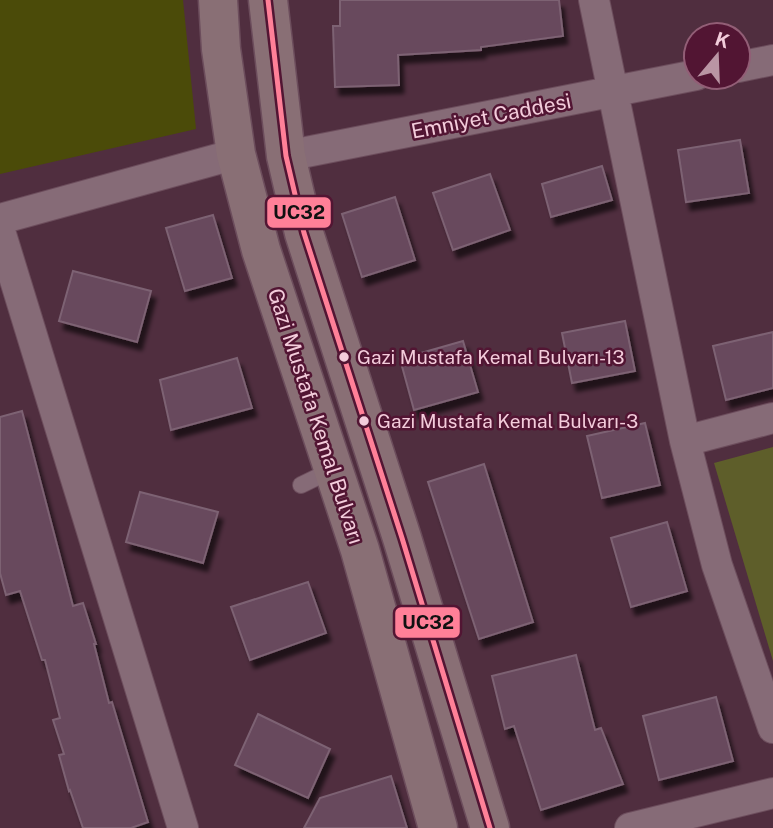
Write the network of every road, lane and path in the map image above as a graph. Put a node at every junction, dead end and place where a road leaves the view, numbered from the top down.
1 (218, 0) edge
2 (268, 0) edge
3 (593, 0) edge
4 (773, 60) edge
5 (752, 64) edge
6 (682, 78) edge
7 (612, 92) junction
8 (236, 154) junction
9 (286, 156) junction
10 (0, 219) edge
11 (0, 231) edge
12 (773, 418) edge
13 (685, 441) junction
14 (773, 728) edge
15 (773, 793) edge
16 (183, 828) edge
17 (438, 828) edge
18 (490, 828) edge
19 (630, 828) edge

1 - 8 main road, Gazi Mustafa Kemal Bulvarı
2 - 9 main road, Gazi Mustafa Kemal Bulvarı
3 - 7 street
4 - 5 street
6 - 7 street, Emniyet Caddesi
7 - 9 street, Emniyet Caddesi
7 - 13 street
8 - 10 street
8 - 17 main road, Gazi Mustafa Kemal Bulvarı
9 - 18 main road, Gazi Mustafa Kemal Bulvarı
11 - 16 street
12 - 13 street
13 - 14 street
15 - 19 street

